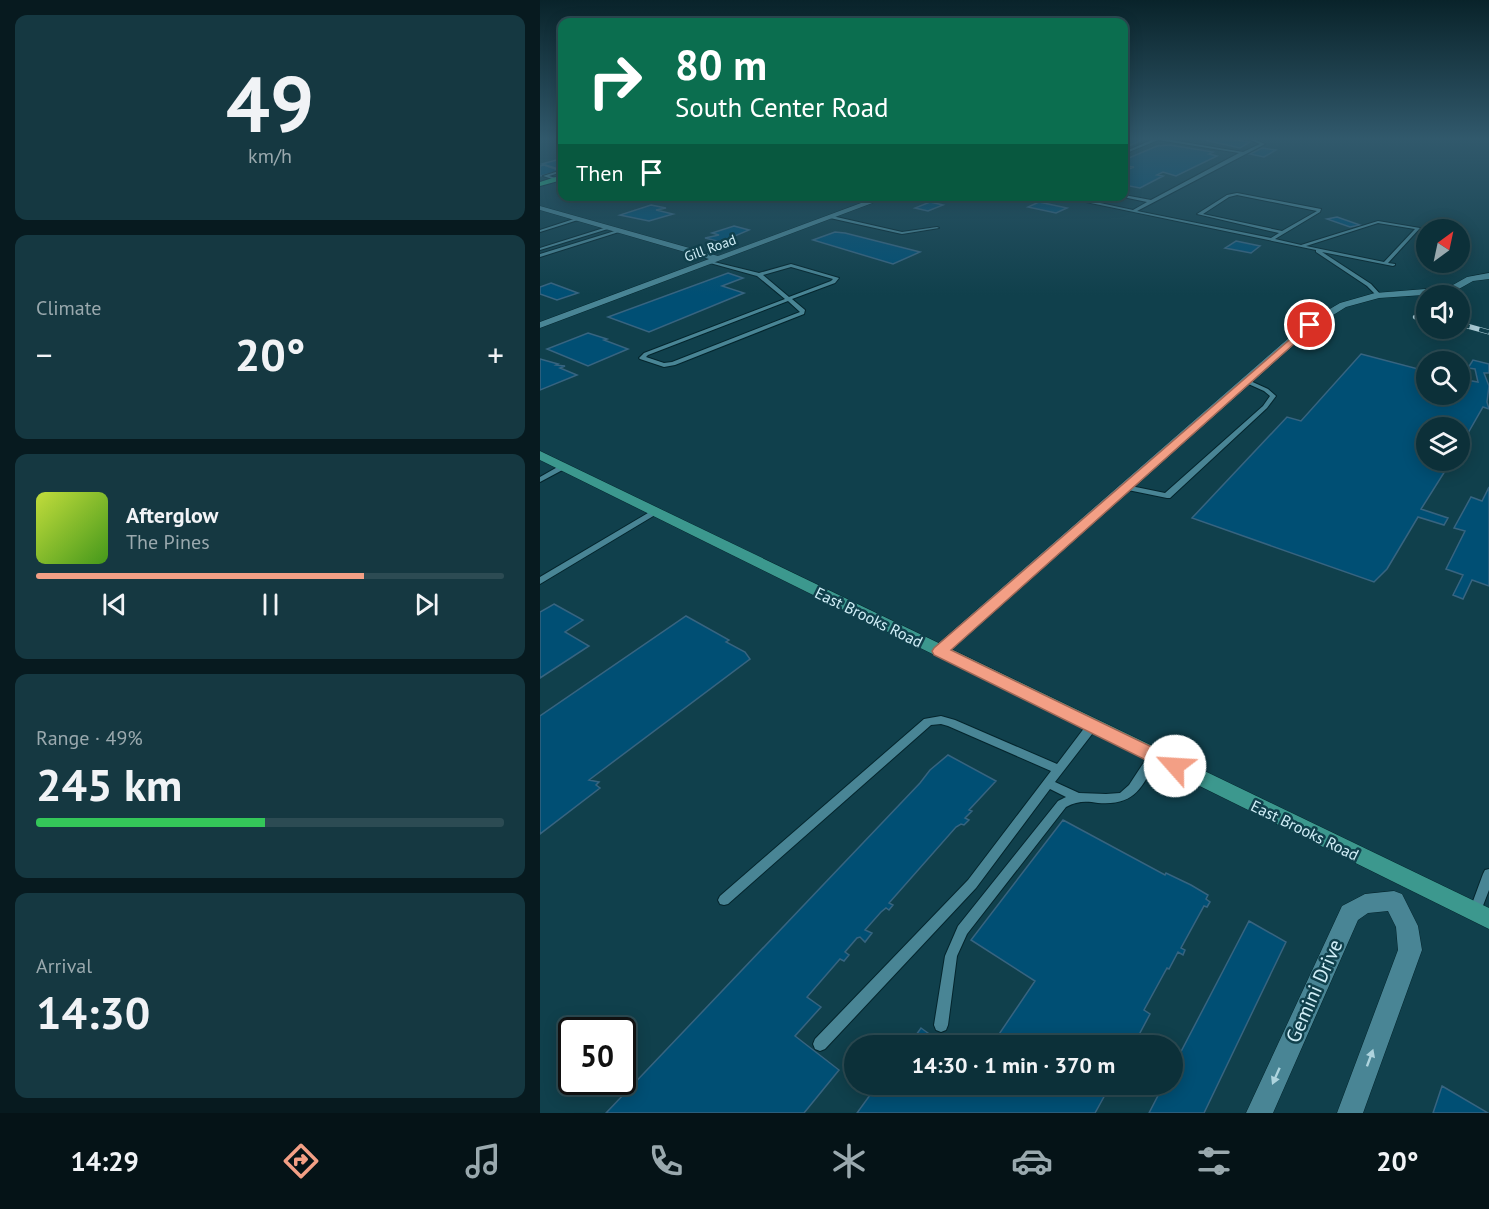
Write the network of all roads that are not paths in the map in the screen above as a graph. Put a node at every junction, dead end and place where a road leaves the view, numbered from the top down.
1 (1173, 191) edge
2 (1128, 197) edge
3 (875, 201) edge
4 (1082, 201) edge
5 (1152, 202) junction
6 (540, 208) edge
7 (1133, 212) junction
8 (832, 217) junction
9 (579, 219) junction
10 (609, 228) junction
11 (938, 228) dead end
12 (540, 231) edge
13 (620, 231) junction
14 (1283, 233) junction
15 (1270, 240) junction
16 (1300, 246) junction
17 (540, 249) edge
18 (1316, 249) junction
19 (540, 256) edge
20 (715, 261) junction
21 (1385, 264) junction
22 (1394, 265) dead end
23 (759, 275) junction
24 (1489, 276) edge
25 (1378, 295) junction
26 (789, 299) junction
27 (540, 325) edge
28 (1246, 381) junction
29 (540, 455) edge
30 (564, 467) junction
31 (540, 480) edge
32 (1126, 487) junction
33 (656, 512) junction
34 (540, 581) edge
35 (940, 651) junction
36 (1092, 726) junction
37 (1154, 756) junction
38 (1059, 770) junction
39 (1049, 784) junction
40 (1075, 796) junction
41 (1489, 874) edge
42 (1403, 878) junction
43 (724, 900) dead end
44 (1394, 901) junction
45 (1482, 916) edge
46 (941, 1025) dead end
47 (820, 1044) dead end
48 (1259, 1113) edge
49 (1350, 1113) edge

1 - 5 lane
2 - 5 lane
3 - 8 street, Gill Road
4 - 7 lane
5 - 7 lane
6 - 9 street
7 - 15 lane
8 - 11 lane
8 - 20 street, Gill Road
9 - 10 street
9 - 12 lane
10 - 13 street
10 - 17 lane
13 - 19 lane
13 - 20 street
14 - 14 lane
14 - 15 lane
15 - 16 lane
16 - 18 lane
16 - 21 lane
18 - 21 lane
18 - 25 lane
20 - 23 lane
20 - 27 street, Gill Road
21 - 22 lane
23 - 26 lane
23 - 26 lane
24 - 25 street
25 - 28 street
26 - 26 lane
28 - 32 street
28 - 32 lane
29 - 30 main road, East Brooks Road
30 - 31 lane
30 - 33 main road, East Brooks Road
32 - 35 street
33 - 34 lane
33 - 35 main road, East Brooks Road
35 - 36 main road, East Brooks Road
36 - 37 main road, East Brooks Road
36 - 38 lane
37 - 40 lane
37 - 42 main road, East Brooks Road
38 - 39 lane
38 - 43 lane
39 - 40 lane
39 - 47 lane
40 - 46 lane
41 - 45 lane
42 - 44 street
42 - 45 main road, East Brooks Road
44 -> 48 street, Gemini Drive
49 -> 44 street

